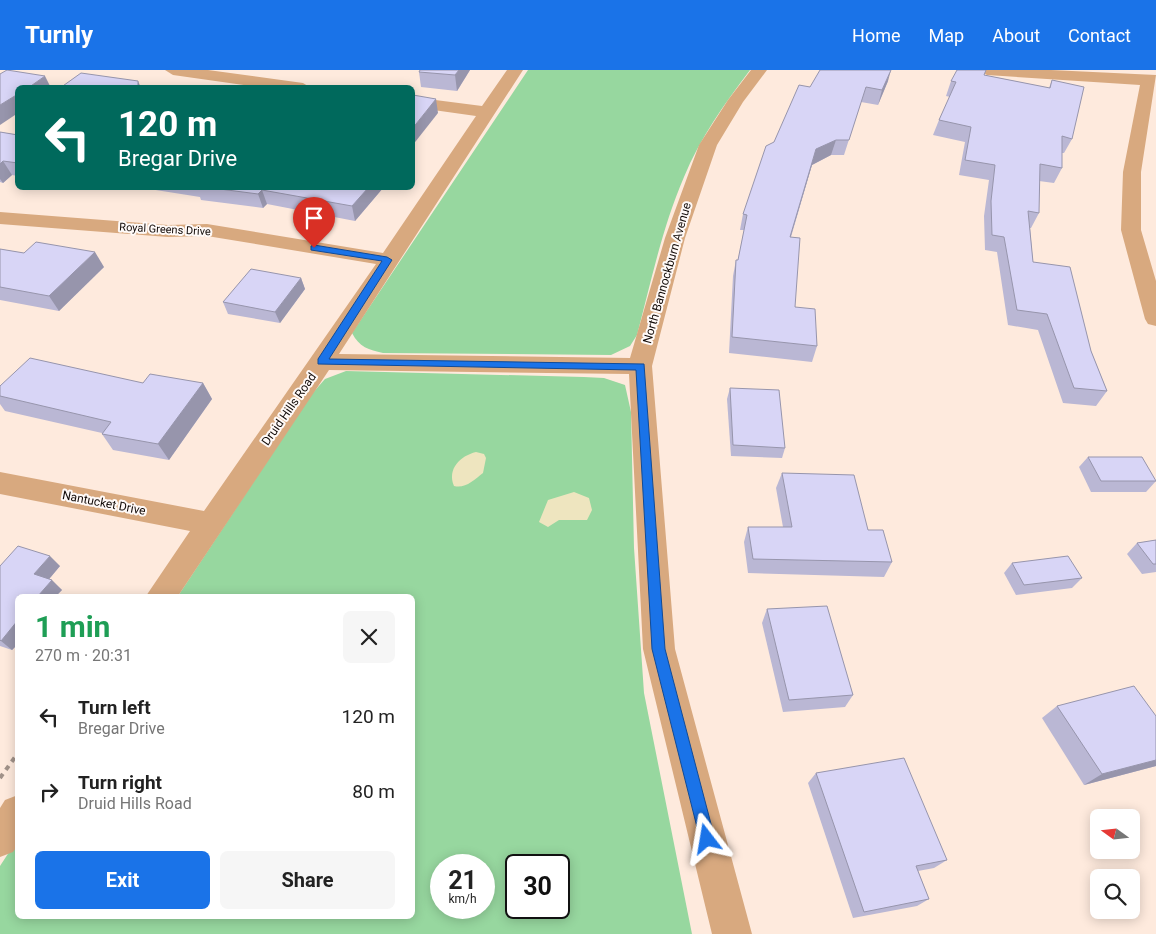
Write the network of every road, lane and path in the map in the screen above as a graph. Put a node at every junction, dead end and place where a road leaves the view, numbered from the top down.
1 (173, 70) edge
2 (515, 70) edge
3 (759, 70) edge
4 (987, 70) edge
5 (1152, 80) edge
6 (281, 85) edge
7 (415, 102) edge
8 (486, 112) junction
9 (0, 218) edge
10 (387, 260) junction
11 (1156, 319) edge
12 (322, 362) junction
13 (640, 366) junction
14 (0, 483) edge
15 (209, 523) junction
16 (161, 594) edge
17 (15, 757) edge
18 (0, 778) edge
19 (15, 816) edge
20 (0, 839) edge
21 (732, 934) edge

1 - 6 street
2 - 8 street, Druid Hills Road
3 - 13 street, North Bannockburn Avenue
4 - 5 street
5 - 11 street
7 - 8 street
8 - 10 street, Druid Hills Road
9 - 10 street, Royal Greens Drive
10 - 12 street, Druid Hills Road
12 - 13 street
12 - 15 street, Druid Hills Road
13 - 21 street, North Bannockburn Avenue
14 - 15 street, Nantucket Drive
15 - 16 street, Druid Hills Road
17 - 18 path
19 - 20 street

